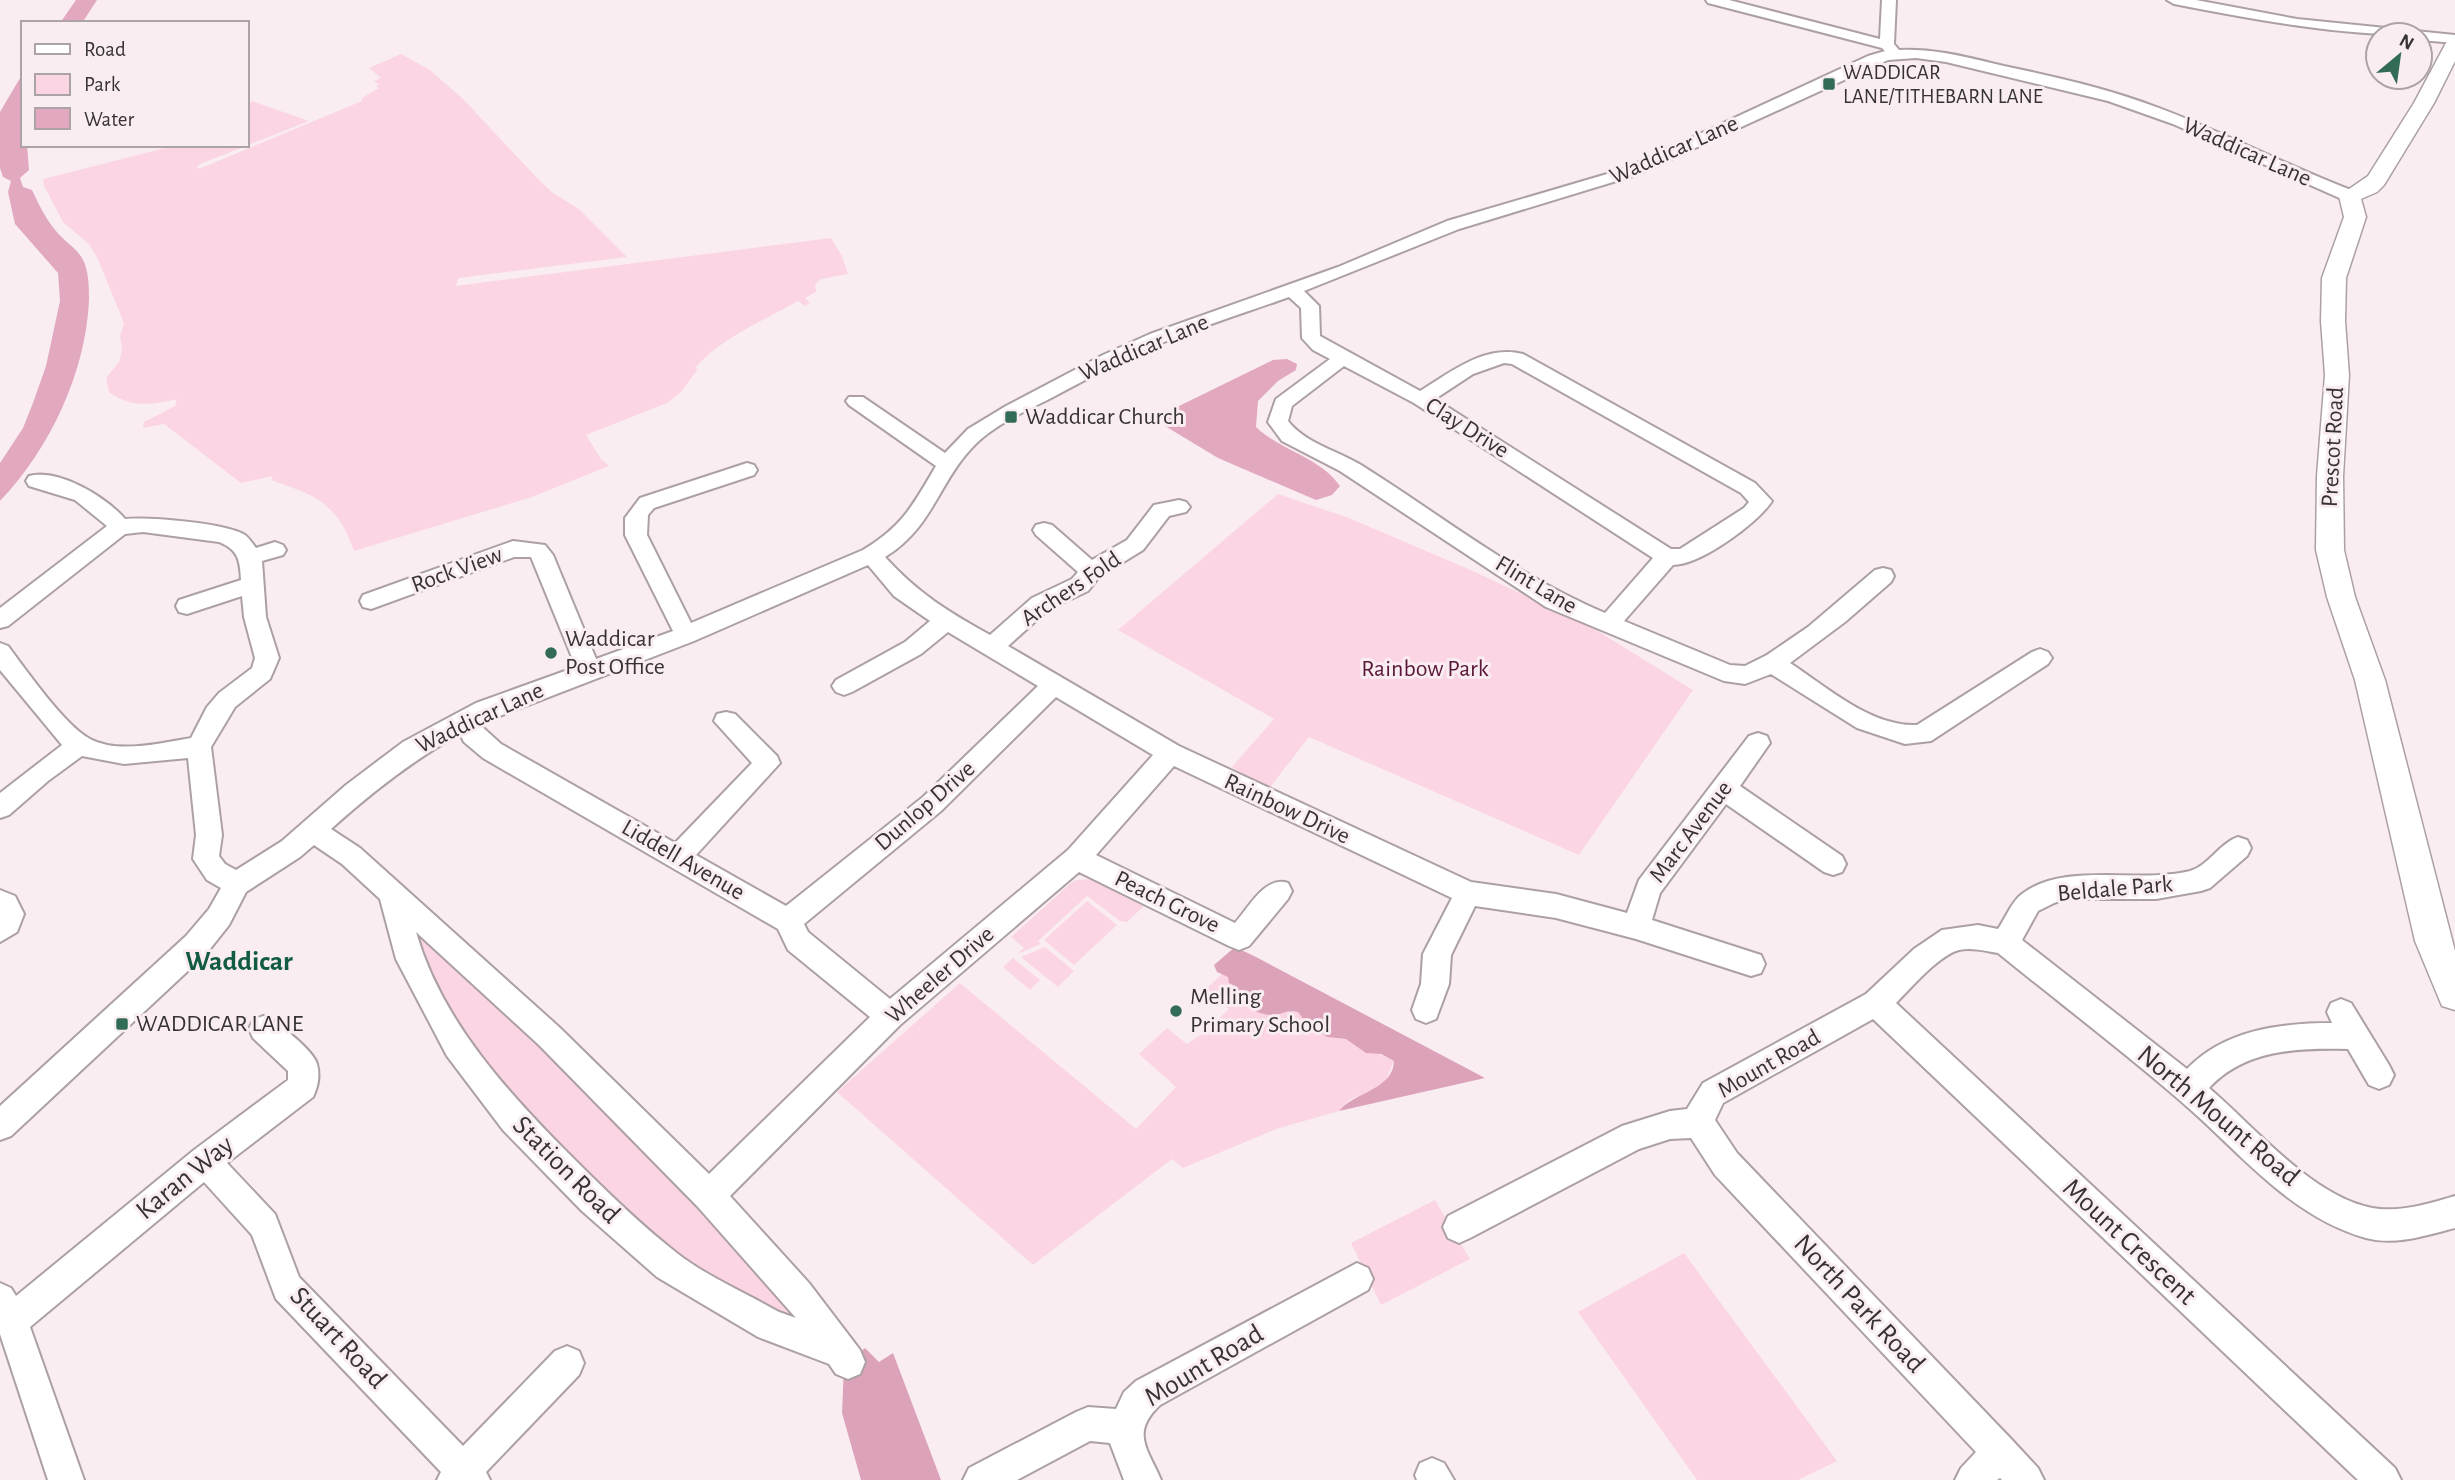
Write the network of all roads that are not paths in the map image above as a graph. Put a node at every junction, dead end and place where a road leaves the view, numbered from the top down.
1 (1713, 0) edge
2 (1889, 0) edge
3 (2174, 0) edge
4 (2455, 41) edge
5 (1891, 49) junction
6 (2350, 195) junction
7 (1292, 290) junction
8 (1343, 358) junction
9 (1421, 399) junction
10 (856, 401) dead end
11 (947, 464) junction
12 (747, 470) dead end
13 (36, 481) dead end
14 (1179, 507) dead end
15 (120, 527) junction
16 (1044, 530) dead end
17 (275, 550) dead end
18 (871, 555) junction
19 (251, 557) junction
20 (1667, 557) junction
21 (1091, 570) junction
22 (1883, 576) dead end
23 (252, 585) junction
24 (371, 601) dead end
25 (187, 606) dead end
26 (0, 620) edge
27 (947, 620) junction
28 (1608, 624) junction
29 (686, 635) junction
30 (993, 646) junction
31 (0, 653) edge
32 (2040, 658) dead end
33 (1772, 663) junction
34 (589, 671) junction
35 (1055, 684) junction
36 (844, 686) dead end
37 (10, 687) edge
38 (465, 720) junction
39 (726, 721) dead end
40 (1758, 743) dead end
41 (78, 746) junction
42 (199, 747) junction
43 (1170, 752) junction
44 (1723, 788) junction
45 (0, 808) edge
46 (314, 831) junction
47 (2238, 848) dead end
48 (679, 856) junction
49 (1077, 858) junction
50 (1833, 864) dead end
51 (237, 884) junction
52 (1279, 891) dead end
53 (1468, 893) junction
54 (392, 895) junction
55 (0, 902) edge
56 (788, 921) junction
57 (1636, 927) junction
58 (0, 930) edge
59 (2005, 943) junction
60 (1751, 964) dead end
61 (2455, 994) edge
62 (1876, 1003) junction
63 (1426, 1010) dead end
64 (890, 1016) junction
65 (263, 1029) dead end
66 (2379, 1075) dead end
67 (2189, 1089) junction
68 (1699, 1123) junction
69 (0, 1126) edge
70 (205, 1161) junction
71 (709, 1196) junction
72 (2455, 1212) edge
73 (1459, 1227) dead end
74 (1357, 1279) dead end
75 (798, 1294) junction
76 (6, 1310) edge
77 (770, 1325) junction
78 (567, 1363) dead end
79 (1125, 1427) junction
80 (2000, 1452) junction
81 (464, 1477) edge
82 (66, 1480) edge
83 (981, 1480) edge
84 (1143, 1480) edge
85 (1973, 1480) edge
86 (2026, 1480) edge
87 (2383, 1480) edge

1 - 5 street
2 - 5 street
3 - 4 street
4 - 6 main road
5 - 6 street, Waddicar Lane
5 - 7 street, Waddicar Lane
6 - 61 main road, Prescot Road
7 - 8 street, Clay Drive
7 - 11 street, Waddicar Lane
8 - 9 street, Clay Drive
8 - 28 street, Flint Lane
9 - 20 street, Clay Drive
9 - 20 street
10 - 11 street
11 - 18 street, Waddicar Lane
12 - 29 street
13 - 15 street
14 - 21 street, Archers Fold
15 - 19 street
15 - 26 street
16 - 21 street
17 - 19 street
18 - 27 street, Rainbow Drive
18 - 29 street, Waddicar Lane
19 - 23 street
20 - 28 street
21 - 30 street, Archers Fold
22 - 33 street, Flint Lane
23 - 25 street
23 - 42 street
24 - 34 street, Rock View
27 - 30 street, Rainbow Drive
27 - 36 street
28 - 33 street, Flint Lane
29 - 34 street, Waddicar Lane
30 - 35 street, Rainbow Drive
31 - 37 street
32 - 33 street
34 - 38 street, Waddicar Lane
35 - 43 street, Rainbow Drive
35 - 56 street, Dunlop Drive
37 - 41 street
38 - 46 street, Waddicar Lane
38 - 48 street, Liddell Avenue
39 - 48 street
40 - 44 street, Marc Avenue
41 - 42 street
41 - 45 street
42 - 51 street
43 - 49 street, Wheeler Drive
43 - 53 street, Rainbow Drive
44 - 50 street
44 - 57 street, Marc Avenue
46 - 51 street, Waddicar Lane
46 - 54 street, Station Road
47 - 59 street, Beldale Park
48 - 56 street, Liddell Avenue
49 - 52 street, Peach Grove
49 - 64 street, Wheeler Drive
51 - 69 street, Waddicar Lane
53 - 57 street, Rainbow Drive
53 - 63 street
54 - 71 street, Station Road
54 - 77 street, Station Road
55 - 58 street
56 - 64 street, Liddell Avenue
57 - 60 street, Rainbow Drive
59 - 62 street, Mount Road
59 - 67 street, North Mount Road
62 - 68 street, Mount Road
62 - 87 street, Mount Crescent
64 - 71 street, Wheeler Drive
65 - 70 street, Karan Way
66 - 67 street
67 - 72 street, North Mount Road
68 - 73 street, Mount Road
68 - 80 street, North Park Road
70 - 76 street, Karan Way
70 - 81 street, Stuart Road
71 - 75 street, Station Road
74 - 79 street, Mount Road
75 - 77 street
75 - 77 street, Station Road
76 - 82 street
78 - 81 street
79 - 83 street, Mount Road
79 - 84 street
80 - 85 street
80 - 86 street, North Park Road

